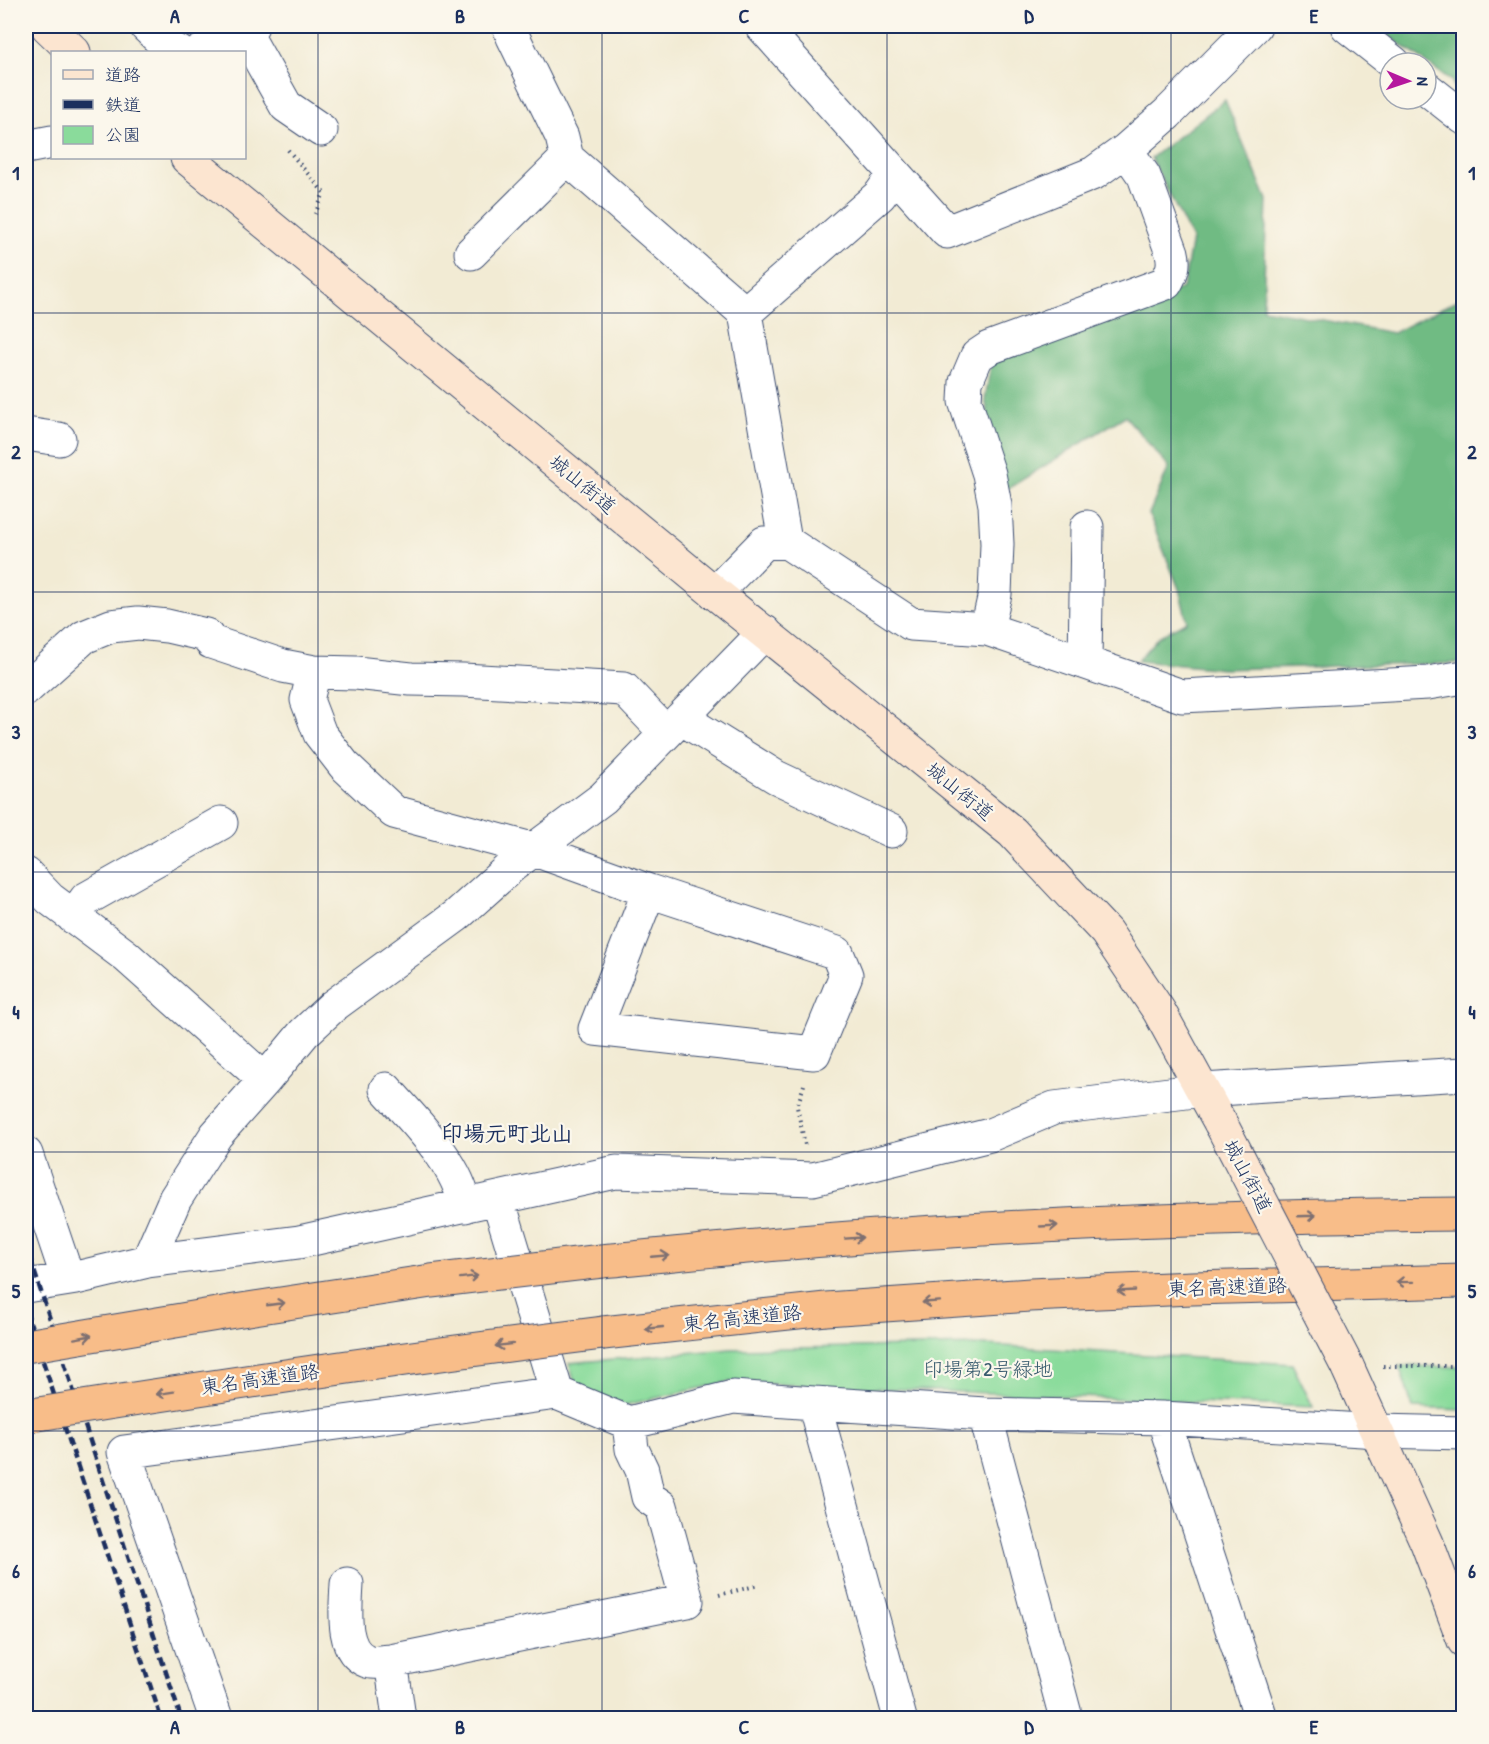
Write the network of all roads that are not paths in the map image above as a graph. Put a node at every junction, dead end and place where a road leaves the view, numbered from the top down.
1 (47, 26) edge
2 (146, 26) edge
3 (509, 26) edge
4 (762, 26) edge
5 (1255, 26) edge
6 (1347, 26) edge
7 (248, 28) edge
8 (73, 51) edge
9 (176, 51) edge
10 (202, 51) edge
11 (1379, 51) edge
12 (1438, 97) edge
13 (1464, 118) edge
14 (321, 130) dead end
15 (51, 142) edge
16 (26, 147) edge
17 (1126, 150) junction
18 (567, 158) junction
19 (188, 159) edge
20 (894, 175) junction
21 (471, 253) dead end
22 (745, 313) junction
23 (26, 434) edge
24 (59, 439) dead end
25 (1087, 527) dead end
26 (785, 541) junction
27 (715, 593) junction
28 (987, 628) junction
29 (765, 632) junction
30 (1085, 662) junction
31 (314, 672) junction
32 (1464, 677) edge
33 (26, 689) edge
34 (673, 726) junction
35 (221, 823) dead end
36 (891, 831) dead end
37 (535, 850) junction
38 (26, 874) edge
39 (649, 891) junction
40 (73, 917) junction
41 (1464, 1074) edge
42 (266, 1080) junction
43 (386, 1089) dead end
44 (1203, 1090) junction
45 (26, 1154) edge
46 (498, 1199) junction
47 (465, 1206) junction
48 (1464, 1214) edge
49 (148, 1261) junction
50 (68, 1280) junction
51 (1464, 1281) edge
52 (26, 1286) edge
53 (26, 1346) edge
54 (557, 1393) junction
55 (814, 1403) junction
56 (985, 1414) junction
57 (26, 1416) edge
58 (1163, 1418) junction
59 (629, 1423) junction
60 (1378, 1431) junction
61 (1464, 1433) edge
62 (347, 1584) dead end
63 (1464, 1641) edge
64 (391, 1661) junction
65 (216, 1719) edge
66 (399, 1719) edge
67 (900, 1719) edge
68 (1066, 1719) edge
69 (1261, 1719) edge

1 - 8 street
2 - 9 street
3 - 18 street
4 - 20 street
5 - 17 street
6 - 11 street
7 - 10 street
7 - 14 street
12 - 13 street
15 - 16 street
17 - 20 street
17 - 28 street
18 - 21 street
18 - 22 street
19 - 27 street, 城山街道
20 - 22 street
22 - 26 street
23 - 24 street
25 - 30 street
26 - 27 street
26 - 28 street
27 - 29 street, 城山街道
28 - 30 street
29 - 34 street
29 - 44 street, 城山街道
30 - 32 street
31 - 33 street
31 - 34 street
31 - 37 street
34 - 36 street
34 - 37 street
35 - 40 street
37 - 39 street
37 - 42 street
38 - 40 street
39 - 39 street
40 - 42 street
41 - 44 street
42 - 49 street
43 - 47 street
44 - 46 street
44 - 60 street, 城山街道, bridge
45 - 50 street
46 - 47 street
46 - 54 street
47 - 49 street
53 -> 48 highway, bridge
49 - 50 street
50 - 52 street
51 -> 57 highway, 東名高速道路, bridge
54 - 59 street
54 - 65 street
55 - 56 street
55 - 59 street
55 - 67 street
56 - 58 street
56 - 68 street
58 - 60 street
58 - 69 street
59 - 64 street
60 - 61 street
60 - 63 street, 城山街道
62 - 64 street
64 - 66 street

